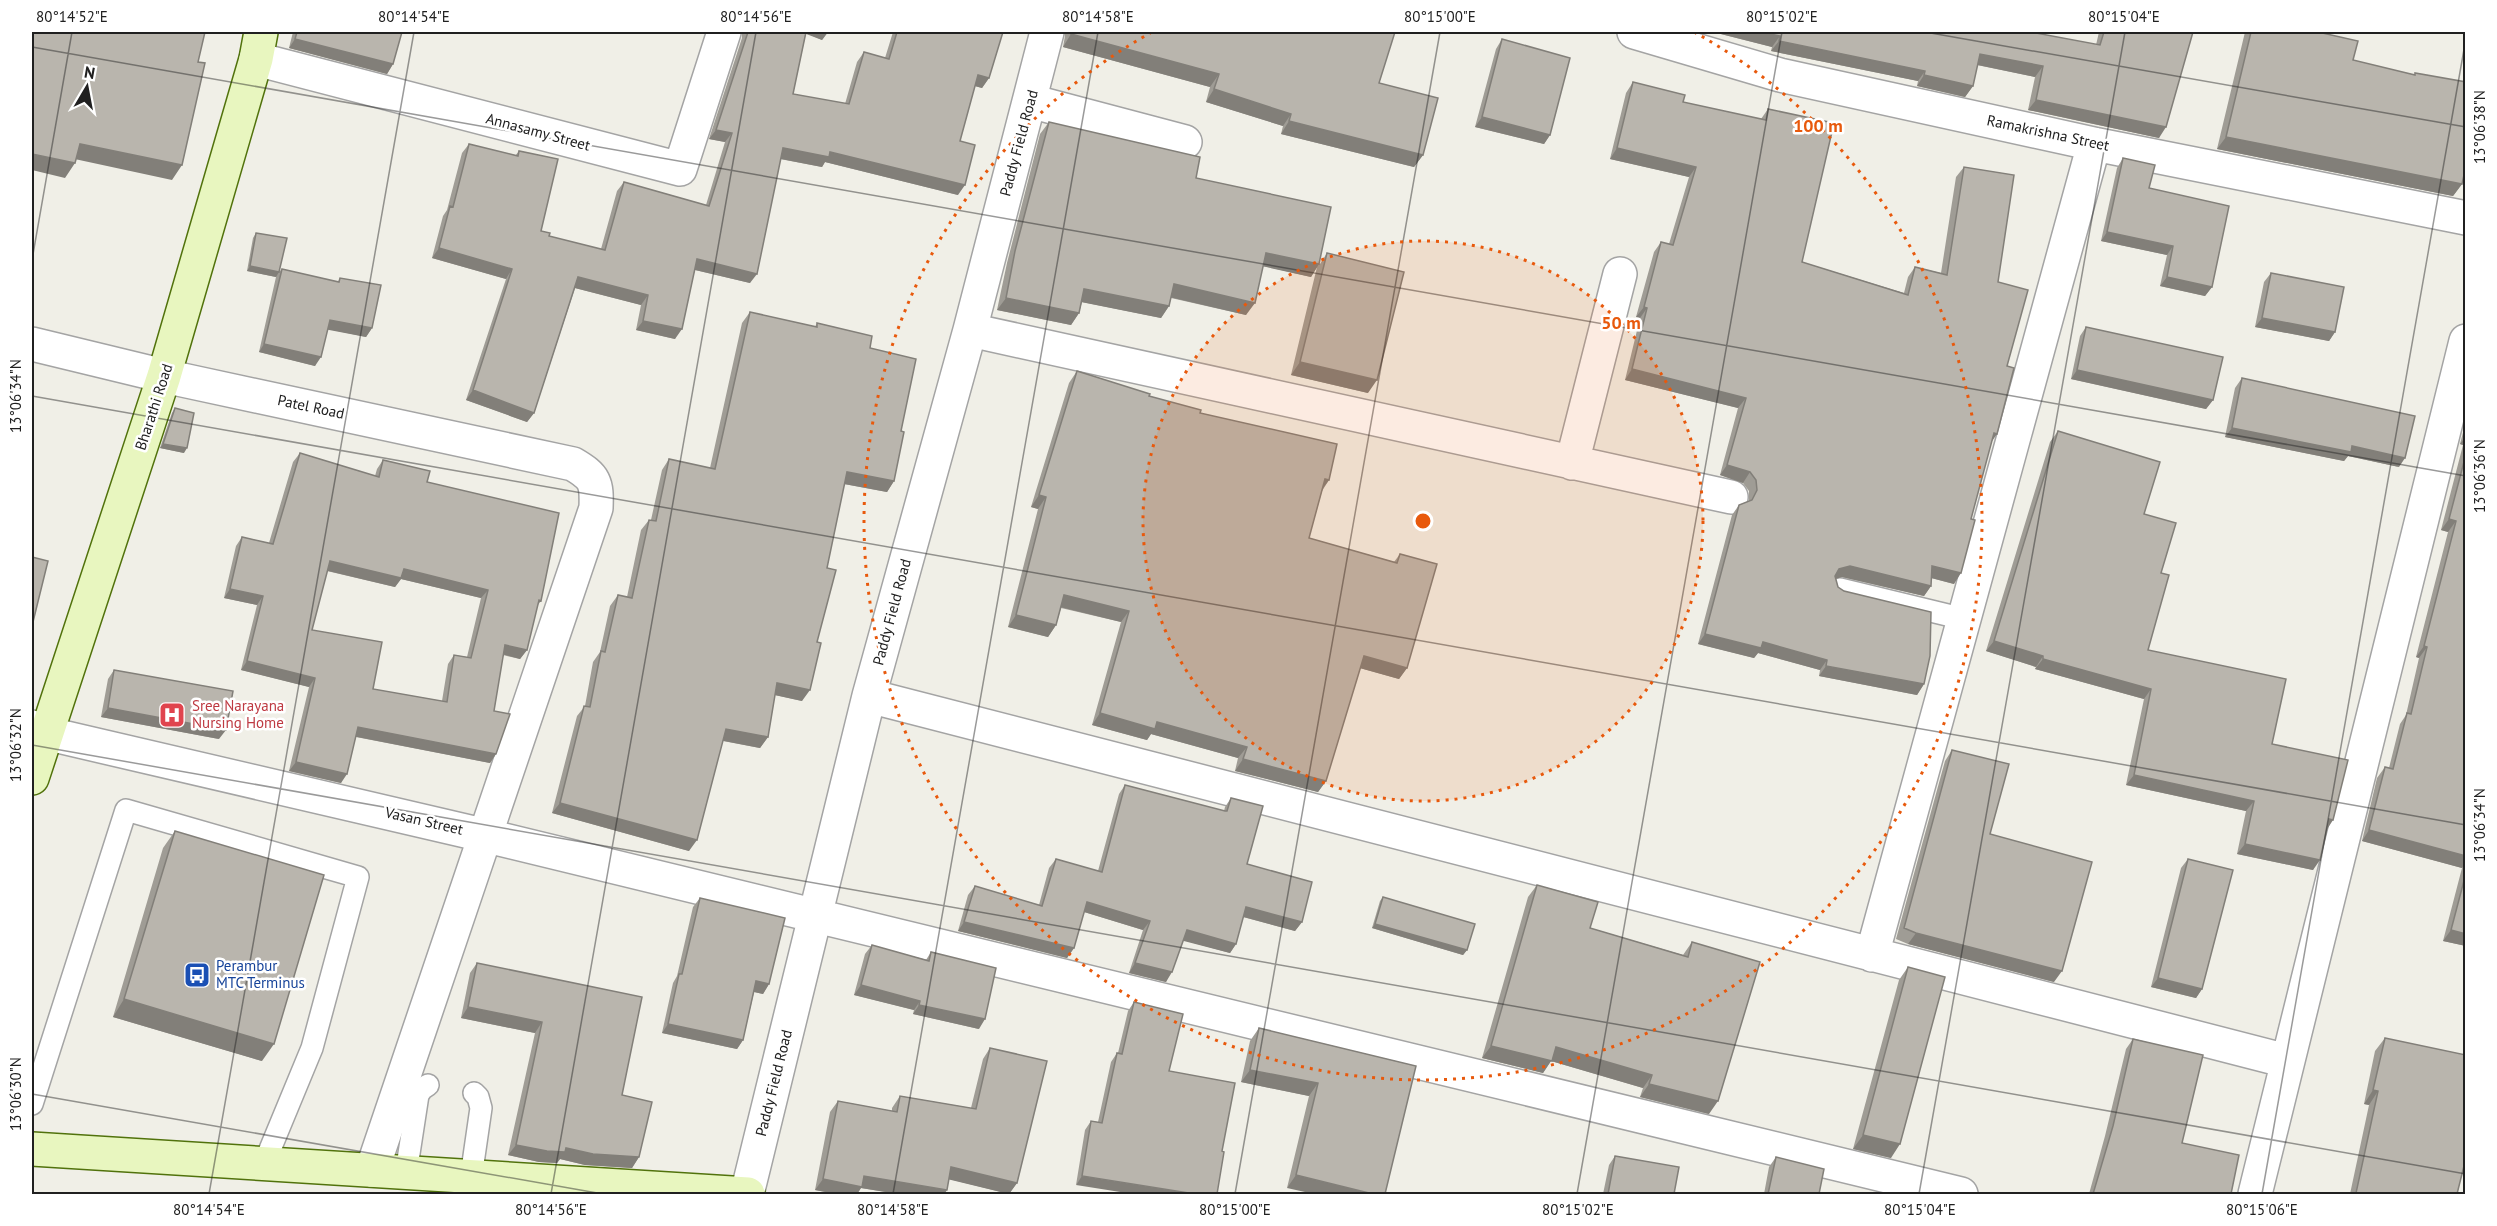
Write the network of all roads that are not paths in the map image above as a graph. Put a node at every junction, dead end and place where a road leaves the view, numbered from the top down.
1 (724, 32) edge
2 (1047, 32) edge
3 (1634, 32) edge
4 (258, 45) edge
5 (1030, 101) junction
6 (1185, 142) dead end
7 (2094, 144) junction
8 (2466, 218) edge
9 (1620, 274) dead end
10 (970, 330) junction
11 (2466, 340) edge
12 (32, 344) edge
13 (165, 376) junction
14 (1572, 463) junction
15 (1731, 497) dead end
16 (1840, 589) edge
17 (1964, 619) junction
18 (869, 696) junction
19 (38, 730) edge
20 (32, 778) edge
21 (487, 836) junction
22 (816, 916) junction
23 (1872, 955) junction
24 (2286, 1061) junction
25 (428, 1085) dead end
26 (474, 1093) dead end
27 (32, 1104) edge
28 (32, 1149) edge
29 (264, 1164) junction
30 (372, 1170) junction
31 (406, 1173) junction
32 (471, 1177) junction
33 (748, 1194) edge
34 (1961, 1194) edge
35 (2255, 1194) edge

1 - 4 street, Annasamy Street
2 - 5 street, Paddy Field Road
3 - 7 street, Ramakrishna Street
4 - 13 street, Bharathi Road
5 - 6 street
5 - 10 street, Paddy Field Road
7 - 8 street, Ramakrishna Street
7 - 17 street
9 - 14 street
10 - 14 street
10 - 18 street, Paddy Field Road
11 - 24 street
12 - 13 street, Patel Road
13 - 19 street, Bharathi Road
13 - 21 street, Patel Road
14 - 15 street
16 - 17 lane
17 - 23 street
18 - 22 street, Paddy Field Road
18 - 23 street
19 - 20 street, Bharathi Road
19 - 21 street, Vasan Street
21 - 22 street, Vasan Street
21 - 30 street
22 - 33 street, Paddy Field Road
22 - 34 street, Vasan Street
23 - 24 street
24 - 35 street
25 - 31 lane
26 - 32 lane
27 - 29 lane
28 - 29 street
29 - 30 street
30 - 31 street
31 - 32 street
32 - 33 street

